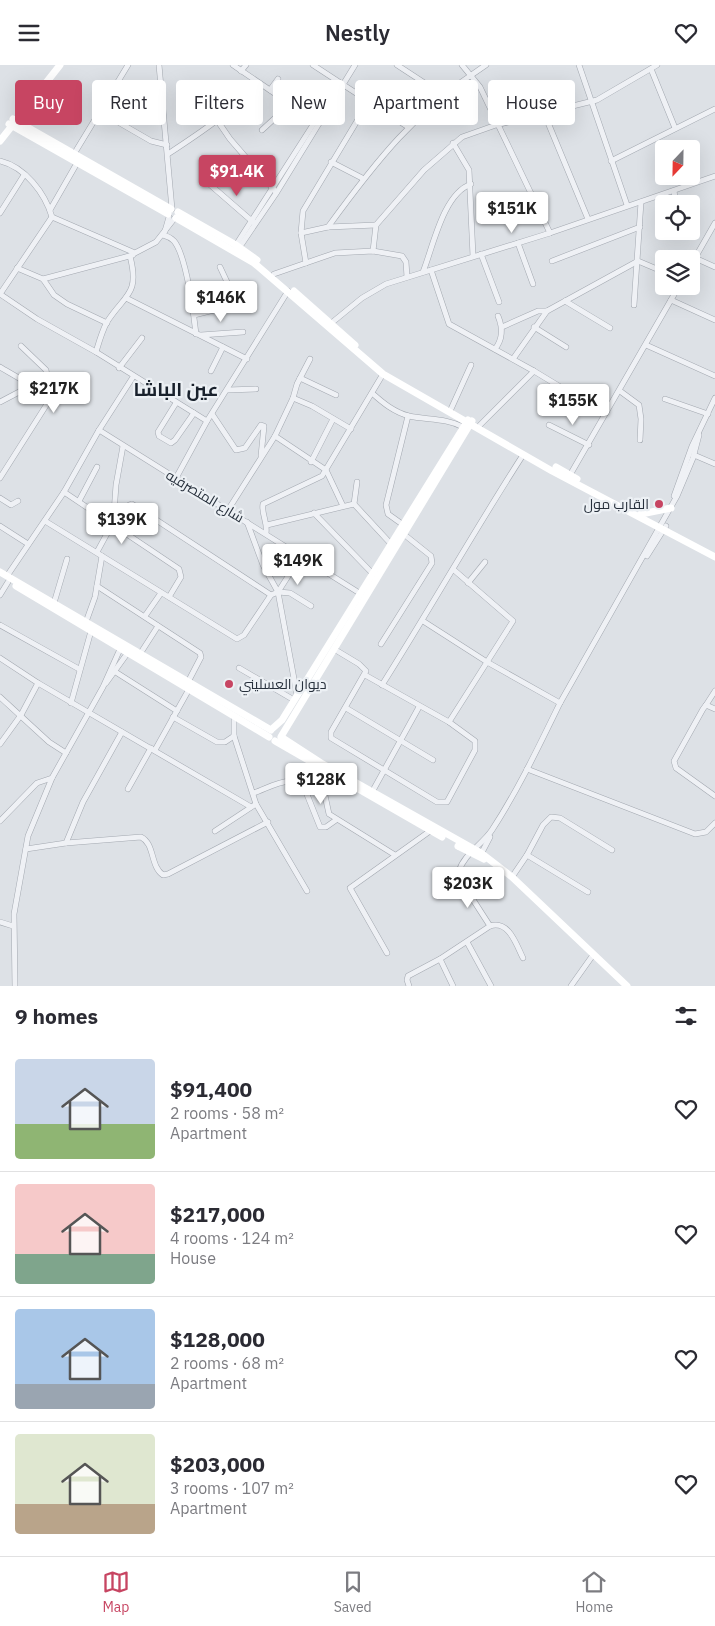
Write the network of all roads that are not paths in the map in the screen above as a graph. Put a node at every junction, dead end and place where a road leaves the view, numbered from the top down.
1 (56, 65) edge
2 (60, 65) edge
3 (128, 65) edge
4 (159, 65) edge
5 (233, 65) edge
6 (246, 65) edge
7 (313, 65) edge
8 (353, 65) edge
9 (462, 65) edge
10 (486, 65) edge
11 (579, 65) edge
12 (657, 65) edge
13 (400, 66) edge
14 (650, 69) junction
15 (241, 71) junction
16 (470, 75) junction
17 (278, 79) dead end
18 (119, 80) edge
19 (253, 80) edge
20 (336, 80) edge
21 (343, 80) edge
22 (421, 80) edge
23 (463, 80) edge
24 (263, 86) edge
25 (270, 90) junction
26 (273, 92) edge
27 (592, 99) junction
28 (575, 104) edge
29 (488, 106) edge
30 (715, 109) edge
31 (273, 120) edge
32 (12, 122) junction
33 (92, 123) edge
34 (355, 123) edge
35 (123, 125) edge
36 (210, 125) edge
37 (220, 125) edge
38 (317, 125) edge
39 (405, 125) edge
40 (496, 125) joint
41 (549, 125) edge
42 (408, 127) joint
43 (675, 128) junction
44 (262, 130) dead end
45 (0, 135) edge
46 (0, 141) edge
47 (453, 143) junction
48 (167, 145) junction
49 (74, 154) junction
50 (168, 154) junction
51 (0, 161) edge
52 (611, 161) junction
53 (330, 162) junction
54 (76, 163) junction
55 (24, 175) junction
56 (715, 176) edge
57 (362, 178) junction
58 (207, 182) dead end
59 (471, 184) junction
60 (275, 191) junction
61 (674, 191) junction
62 (531, 194) junction
63 (675, 195) edge
64 (641, 202) junction
65 (627, 205) junction
66 (499, 206) dead end
67 (50, 211) junction
68 (0, 213) edge
69 (173, 214) junction
70 (52, 217) junction
71 (588, 219) junction
72 (253, 223) junction
73 (715, 223) edge
74 (376, 225) junction
75 (328, 227) junction
76 (640, 227) junction
77 (164, 233) junction
78 (301, 233) junction
79 (550, 233) junction
80 (518, 243) junction
81 (236, 249) junction
82 (700, 250) edge
83 (373, 251) junction
84 (136, 253) junction
85 (481, 254) junction
86 (130, 256) junction
87 (474, 256) junction
88 (700, 260) edge
89 (552, 261) dead end
90 (638, 261) junction
91 (306, 263) junction
92 (220, 267) dead end
93 (715, 267) edge
94 (655, 268) edge
95 (17, 269) junction
96 (431, 270) junction
97 (423, 272) junction
98 (274, 274) junction
99 (407, 277) junction
100 (43, 279) junction
101 (533, 285) dead end
102 (288, 291) junction
103 (0, 294) edge
104 (674, 295) edge
105 (126, 298) junction
106 (671, 300) junction
107 (565, 301) junction
108 (499, 302) dead end
109 (634, 305) dead end
110 (547, 311) junction
111 (194, 315) junction
112 (498, 316) dead end
113 (715, 320) edge
114 (107, 323) junction
115 (330, 325) junction
116 (502, 327) junction
117 (534, 327) junction
118 (610, 328) dead end
119 (243, 332) dead end
120 (198, 335) junction
121 (142, 338) dead end
122 (646, 345) junction
123 (21, 346) dead end
124 (223, 347) junction
125 (566, 347) dead end
126 (495, 349) junction
127 (96, 352) junction
128 (247, 359) junction
129 (310, 359) dead end
130 (513, 359) junction
131 (470, 365) dead end
132 (0, 367) edge
133 (119, 368) junction
134 (211, 371) dead end
135 (534, 371) junction
136 (383, 374) junction
137 (715, 376) edge
138 (133, 377) junction
139 (300, 378) junction
140 (31, 386) junction
141 (256, 389) dead end
142 (228, 390) junction
143 (620, 391) junction
144 (372, 393) junction
145 (336, 395) dead end
146 (294, 398) junction
147 (715, 398) edge
148 (665, 399) dead end
149 (0, 402) edge
150 (176, 403) junction
151 (451, 409) junction
152 (194, 413) junction
153 (212, 414) junction
154 (606, 414) junction
155 (708, 414) junction
156 (408, 415) junction
157 (333, 419) junction
158 (207, 421) junction
159 (468, 423) junction
160 (480, 425) junction
161 (549, 425) dead end
162 (351, 429) junction
163 (99, 430) junction
164 (699, 435) junction
165 (275, 436) junction
166 (640, 440) dead end
167 (588, 445) junction
168 (124, 446) junction
169 (523, 455) junction
170 (694, 455) junction
171 (261, 457) junction
172 (310, 461) junction
173 (715, 464) edge
174 (97, 467) dead end
175 (326, 470) junction
176 (570, 475) junction
177 (0, 478) edge
178 (176, 478) junction
179 (357, 482) dead end
180 (64, 492) junction
181 (0, 498) edge
182 (18, 501) dead end
183 (79, 501) junction
184 (354, 504) junction
185 (672, 505) junction
186 (343, 506) junction
187 (228, 510) junction
188 (314, 513) junction
189 (641, 514) junction
190 (117, 518) junction
191 (44, 521) junction
192 (247, 521) junction
193 (267, 525) junction
194 (0, 526) edge
195 (113, 526) junction
196 (663, 527) junction
197 (402, 530) junction
198 (266, 533) junction
199 (28, 544) junction
200 (391, 544) junction
201 (715, 552) edge
202 (99, 554) junction
203 (301, 556) junction
204 (715, 557) edge
205 (67, 559) dead end
206 (485, 562) dead end
207 (454, 571) junction
208 (373, 574) junction
209 (4, 577) edge
210 (468, 583) junction
211 (97, 586) junction
212 (278, 592) junction
213 (161, 593) junction
214 (361, 594) junction
215 (0, 595) edge
216 (271, 595) junction
217 (169, 597) junction
218 (54, 603) junction
219 (311, 606) dead end
220 (145, 616) junction
221 (423, 621) junction
222 (86, 622) junction
223 (0, 625) edge
224 (158, 626) junction
225 (91, 631) junction
226 (381, 644) dead end
227 (122, 646) junction
228 (334, 649) junction
229 (129, 651) junction
230 (140, 654) junction
231 (0, 658) edge
232 (487, 662) junction
233 (239, 668) dead end
234 (79, 669) junction
235 (114, 671) junction
236 (365, 675) junction
237 (188, 682) junction
238 (38, 683) junction
239 (382, 685) junction
240 (103, 687) junction
241 (188, 691) junction
242 (715, 691) edge
243 (0, 697) edge
244 (295, 697) junction
245 (71, 703) junction
246 (560, 703) junction
247 (706, 705) junction
248 (346, 707) junction
249 (419, 707) junction
250 (715, 709) edge
251 (176, 711) junction
252 (88, 712) junction
253 (21, 715) junction
254 (174, 717) junction
255 (234, 717) junction
256 (449, 722) junction
257 (122, 732) junction
258 (271, 732) junction
259 (234, 736) junction
260 (279, 738) junction
261 (401, 740) junction
262 (0, 744) edge
263 (153, 749) junction
264 (66, 753) junction
265 (433, 760) dead end
266 (319, 768) junction
267 (527, 769) junction
268 (384, 771) junction
269 (52, 778) junction
270 (323, 785) junction
271 (128, 789) dead end
272 (306, 792) junction
273 (253, 793) junction
274 (371, 794) junction
275 (715, 796) edge
276 (256, 804) junction
277 (251, 807) junction
278 (1, 817) edge
279 (336, 820) junction
280 (268, 822) junction
281 (715, 823) edge
282 (215, 831) dead end
283 (430, 831) junction
284 (66, 843) junction
285 (26, 849) junction
286 (612, 850) dead end
287 (477, 853) junction
288 (395, 855) junction
289 (527, 855) junction
290 (512, 877) junction
291 (307, 891) dead end
292 (588, 892) dead end
293 (0, 922) edge
294 (14, 926) junction
295 (490, 926) junction
296 (468, 942) junction
297 (386, 953) dead end
298 (593, 955) junction
299 (523, 958) dead end
300 (440, 959) junction
301 (15, 986) edge
302 (409, 986) edge
303 (453, 986) edge
304 (491, 986) edge
305 (570, 986) edge
306 (627, 986) edge

1 - 32 street
2 - 32 street
3 - 18 street
4 - 48 street
5 - 15 street
6 - 15 street
7 - 20 street
8 - 21 street
9 - 16 street
10 - 16 street
11 - 27 street
12 - 14 street
13 - 22 street
14 - 27 street
14 - 43 street
15 - 19 street
16 - 23 street
16 - 29 street
17 - 25 street
24 - 25 street
25 - 26 street
27 - 28 street
27 - 52 street
30 - 43 street
31 - 44 street
32 - 45 street
32 - 46 street
32 - 49 street
32 - 54 street
33 - 49 street
34 - 53 street
35 - 48 street
36 - 50 street
37 - 60 street
38 - 60 street
39 - 42 street
40 - 47 street
40 - 62 street
41 - 71 street
42 - 57 street
43 - 52 street
47 - 59 street
47 - 74 street
48 - 50 street
49 - 69 street
50 - 69 street
51 - 55 street
52 - 65 street
53 - 57 street
53 - 78 street
54 - 67 street
54 - 69 street
55 - 67 street
55 - 68 street
56 - 61 street
57 - 75 street
58 - 72 street
59 - 87 street
59 - 97 street
60 - 72 street
61 - 63 street
61 - 64 street
62 - 66 street
62 - 79 street
64 - 65 street
64 - 76 street
65 - 71 street
67 - 70 street
69 - 77 street
69 - 81 street
70 - 84 street
70 - 95 street
71 - 79 street
72 - 81 street
73 - 82 street
74 - 75 street
74 - 83 street
75 - 78 street
76 - 89 street
76 - 90 street
77 - 84 street
77 - 111 street
78 - 91 street
79 - 80 street
80 - 85 street
80 - 101 street
81 - 98 street
81 - 102 street
83 - 91 street
83 - 99 street
84 - 86 street
85 - 87 street
85 - 108 street
86 - 100 street
86 - 105 street
87 - 96 street
88 - 93 street
90 - 94 street
90 - 107 street
90 - 109 street
91 - 98 street
92 - 111 street
95 - 100 street
95 - 103 street
96 - 97 street
96 - 126 street
97 - 99 street
98 - 115 street
99 - 115 street
100 - 114 street
102 - 115 street
102 - 128 street
103 - 127 street
104 - 106 street
105 - 114 street
105 - 120 street
106 - 113 street
106 - 122 street
107 - 110 street
107 - 118 street
110 - 116 street
110 - 117 street
111 - 120 street
112 - 116 street
114 - 127 street
115 - 136 street
115 - 151 street
116 - 126 street
117 - 125 street
117 - 130 street
119 - 120 street
120 - 124 street
121 - 133 street
122 - 137 street
122 - 143 street
123 - 140 street
124 - 128 street
124 - 134 street
126 - 130 street
127 - 133 street
128 - 142 street
129 - 139 street
130 - 135 street
131 - 151 street
132 - 140 street
133 - 138 street
135 - 154 street
135 - 160 street
136 - 144 street
136 - 159 street
138 - 150 street
138 - 163 street
139 - 145 street
139 - 146 street
140 - 149 street
140 - 177 street
141 - 142 street
142 - 153 street
143 - 154 street
143 - 166 street
144 - 156 street
144 - 162 street
146 - 157 street
146 - 165 street
147 - 155 street
148 - 155 street
150 - 152 street
150 - 152 street
151 - 159 street
152 - 158 street
153 - 158 street
153 - 171 street
154 - 167 street
155 - 164 street
156 - 159 street
156 - 197 street
157 - 162 street
157 - 172 street
158 - 178 street
159 - 160 street
159 - 169 street
159 - 197 street
160 - 176 street
161 - 167 street
162 - 175 street
163 - 168 street, شارع المتصرفيه
163 - 180 street
164 - 170 street
164 - 185 street
165 - 171 street
165 - 172 street
167 - 176 street
168 - 178 street, شارع المتصرفيه
168 - 190 street
169 - 196 street
169 - 207 street
170 - 173 street
170 - 185 street
171 - 187 street
172 - 175 street
174 - 183 street
175 - 186 street
175 - 193 street
176 - 189 street
178 - 187 street, شارع المتصرفيه
179 - 184 street
180 - 183 street
180 - 191 street
181 - 182 street
183 - 195 street
184 - 186 street
184 - 200 street
185 - 189 street
185 - 196 street
186 - 188 street
187 - 192 street, شارع المتصرفيه
188 - 193 street
188 - 208 street
189 - 196 street
190 - 195 street
190 - 216 street
191 - 199 street
191 - 202 street
192 - 198 street, شارع المتصرفيه
192 - 212 street
193 - 198 street
194 - 199 street
195 - 202 street
195 - 217 street
196 - 201 street
196 - 204 street
196 - 246 street
197 - 200 street
197 - 226 street
197 - 228 street
198 - 203 street, شارع المتصرفيه
199 - 209 street
200 - 208 street
202 - 211 street
202 - 213 street
203 - 212 street
203 - 214 street, شارع المتصرفيه
205 - 218 street
206 - 210 street
207 - 210 street
207 - 221 street
208 - 214 street
209 - 215 street
209 - 218 street
209 - 225 street
210 - 232 street
211 - 220 street
211 - 222 street
212 - 216 street
212 - 219 street
212 - 244 street
213 - 217 street
213 - 220 street
214 - 244 street
216 - 217 street
218 - 222 street
220 - 224 street
221 - 232 street
221 - 239 street
222 - 227 street
223 - 234 street
224 - 230 street
224 - 237 street
225 - 227 street
225 - 234 street
227 - 229 street
227 - 240 street
228 - 236 street
228 - 260 street
229 - 230 street
229 - 235 street
229 - 241 street
230 - 237 street
231 - 238 street
232 - 246 street
232 - 256 street
233 - 244 street
234 - 245 street
235 - 240 street
235 - 251 street
236 - 239 street
236 - 248 street
237 - 258 street
238 - 245 street
238 - 253 street
239 - 249 street
240 - 252 street
241 - 251 street
241 - 255 street
242 - 247 street
243 - 253 street
244 - 258 street
245 - 252 street
246 - 267 street
247 - 250 street
247 - 275 street
248 - 261 street
248 - 268 street
249 - 256 street
249 - 261 street
251 - 254 street
252 - 257 street
252 - 264 street
253 - 262 street
253 - 264 street
254 - 259 street
254 - 263 street
255 - 258 street
255 - 259 street
256 - 268 street
257 - 263 street
257 - 284 street
258 - 260 street
258 - 260 street
259 - 273 street
260 - 266 street
260 - 274 street
261 - 265 street
261 - 268 street
263 - 271 street
263 - 277 street
264 - 269 street
266 - 270 street
266 - 274 street
267 - 281 street
267 - 287 street
268 - 274 street
269 - 278 street
269 - 285 street
270 - 272 street
270 - 279 street
272 - 273 street
272 - 279 street
273 - 276 street
274 - 283 street
274 - 287 street
276 - 277 street
276 - 280 street
277 - 282 street
279 - 288 street
280 - 284 street
280 - 291 street
283 - 287 street
283 - 288 street
284 - 285 street
285 - 294 street
286 - 289 street
287 - 290 street
287 - 295 street
288 - 297 street
289 - 290 street
289 - 292 street
290 - 298 street
293 - 294 street
294 - 301 street
295 - 296 street
295 - 299 street
296 - 300 street
296 - 304 street
298 - 305 street
298 - 306 street
300 - 302 street
300 - 303 street

